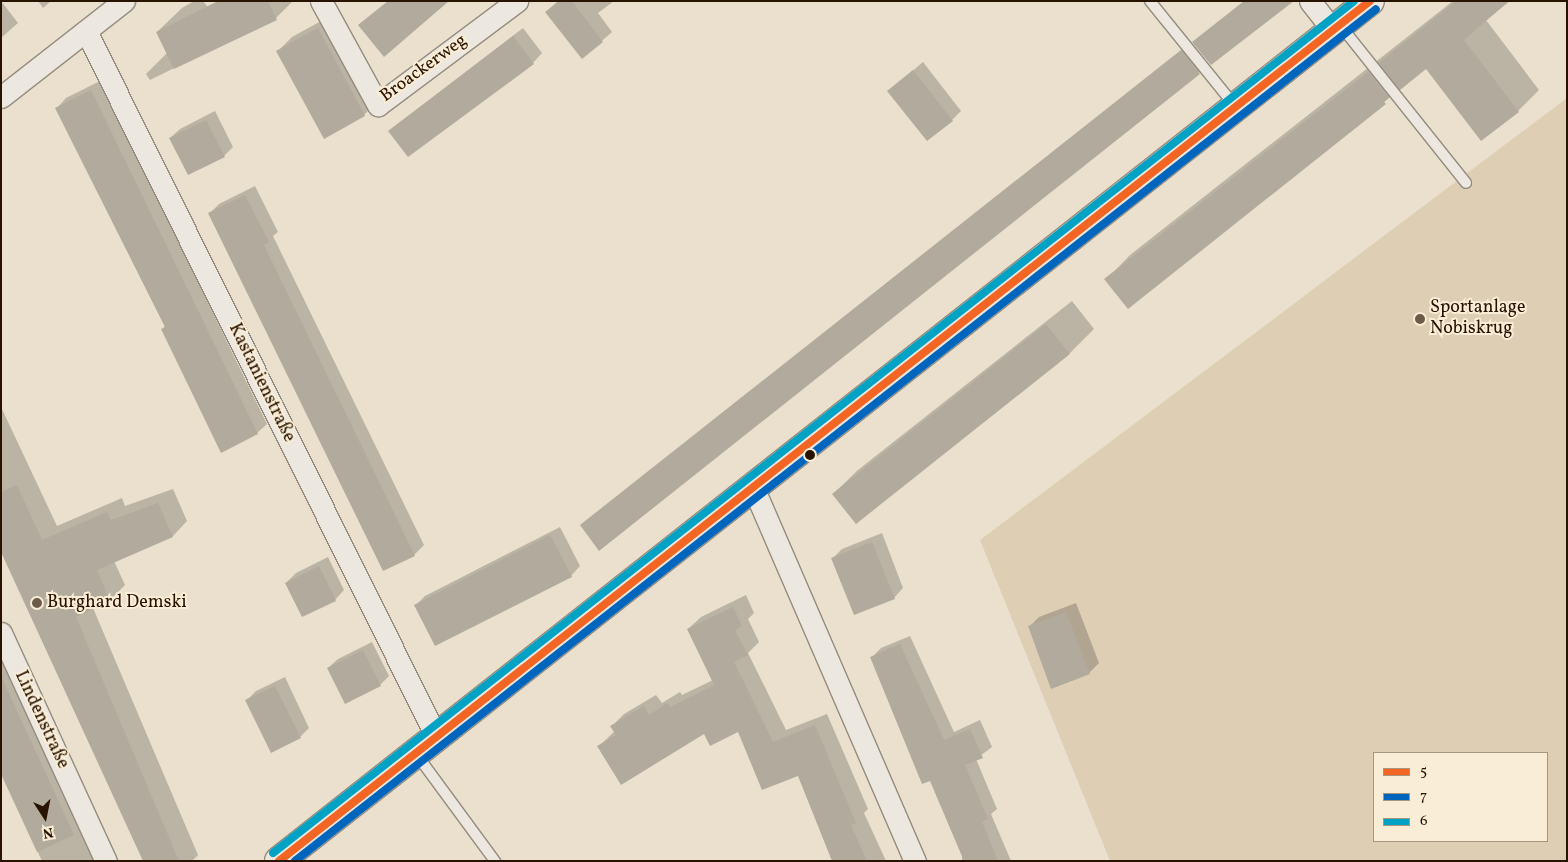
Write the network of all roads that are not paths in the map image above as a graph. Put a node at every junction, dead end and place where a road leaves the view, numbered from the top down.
1 (124, 1) edge
2 (321, 1) edge
3 (517, 1) edge
4 (1150, 1) edge
5 (1310, 1) edge
6 (1370, 1) edge
7 (1336, 27) junction
8 (86, 31) junction
9 (1, 97) edge
10 (1236, 107) junction
11 (1466, 183) dead end
12 (753, 487) junction
13 (1, 633) edge
14 (426, 744) junction
15 (106, 861) edge
16 (279, 861) edge
17 (495, 861) edge
18 (915, 861) edge

1 - 8 street
2 - 3 street, Broackerweg
4 - 10 lane
5 - 7 street
6 - 7 street
7 - 10 street
7 - 11 lane
8 - 9 street
8 - 14 street, Kastanienstraße
10 - 12 street
12 - 14 street
12 - 18 street
13 - 15 street, Lindenstraße
14 - 16 street
14 - 17 lane

